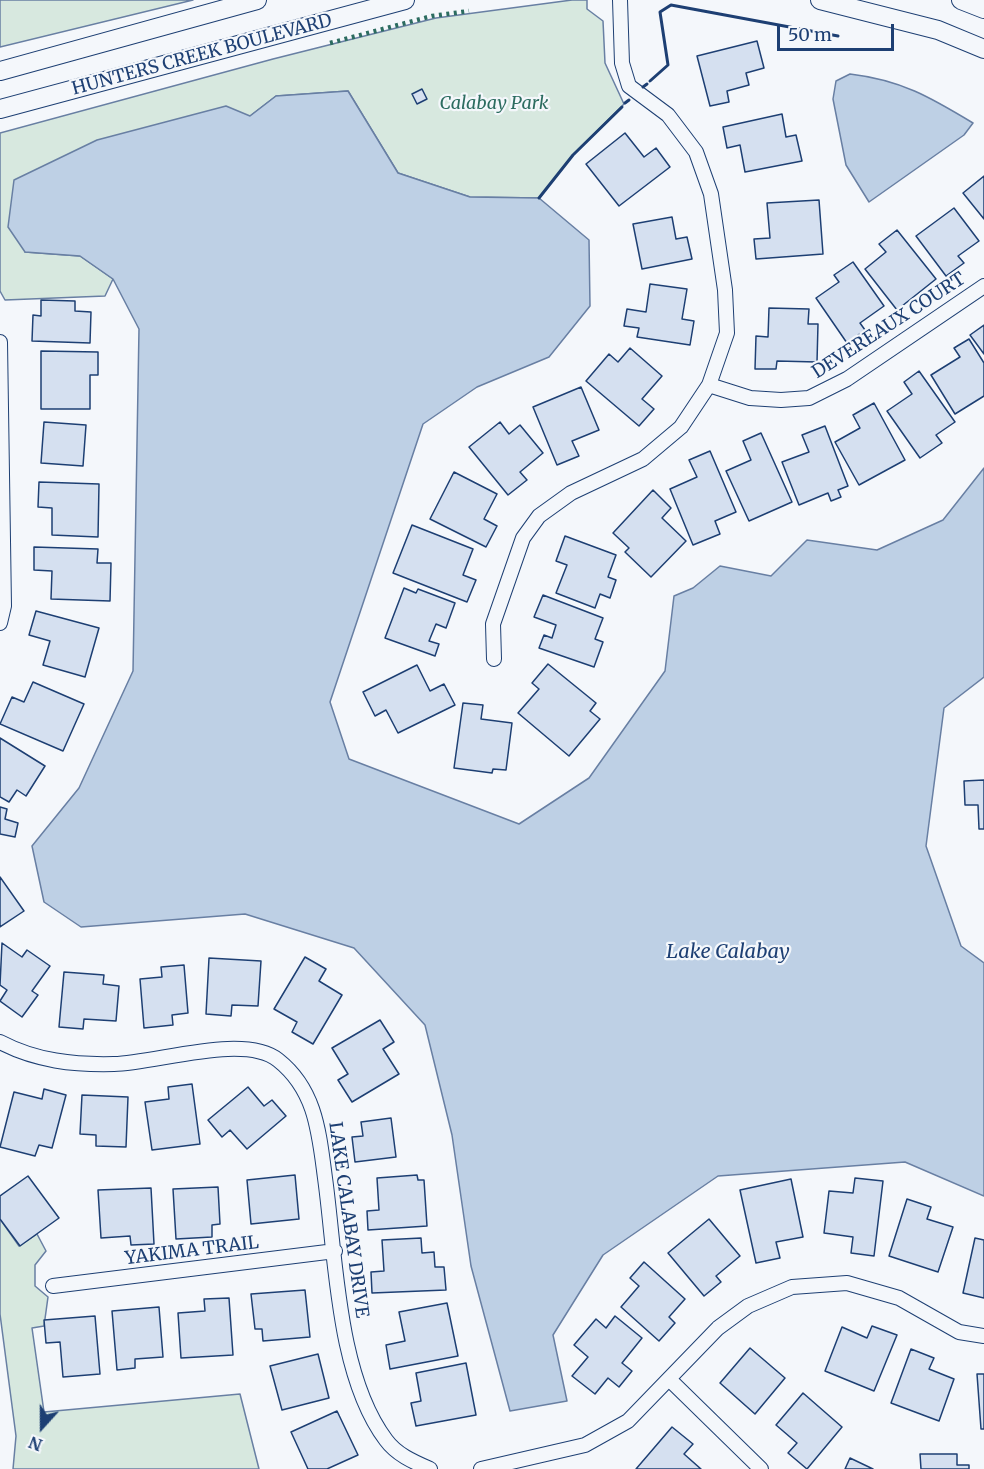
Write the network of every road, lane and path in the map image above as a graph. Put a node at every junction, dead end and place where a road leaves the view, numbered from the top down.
1 (258, 0) edge
2 (405, 0) edge
3 (620, 0) edge
4 (820, 0) edge
5 (962, 0) edge
6 (984, 9) edge
7 (984, 50) edge
8 (0, 71) edge
9 (0, 109) edge
10 (984, 286) edge
11 (0, 342) edge
12 (709, 385) junction
13 (0, 623) edge
14 (494, 659) dead end
15 (0, 1042) edge
16 (335, 1251) junction
17 (53, 1286) dead end
18 (984, 1336) edge
19 (670, 1380) junction
20 (430, 1469) edge
21 (481, 1469) edge
22 (761, 1469) edge

1 - 8 street, HUNTERS CREEK BOULEVARD
2 - 9 street, HUNTERS CREEK BOULEVARD
3 - 12 street
4 - 7 street
5 - 6 street
10 - 12 street, DEVEREAUX COURT
11 - 13 street
12 - 14 street
15 - 16 street, LAKE CALABAY DRIVE
16 - 17 street, YAKIMA TRAIL
16 - 20 street, LAKE CALABAY DRIVE
18 - 19 street
19 - 21 street
19 - 22 street

